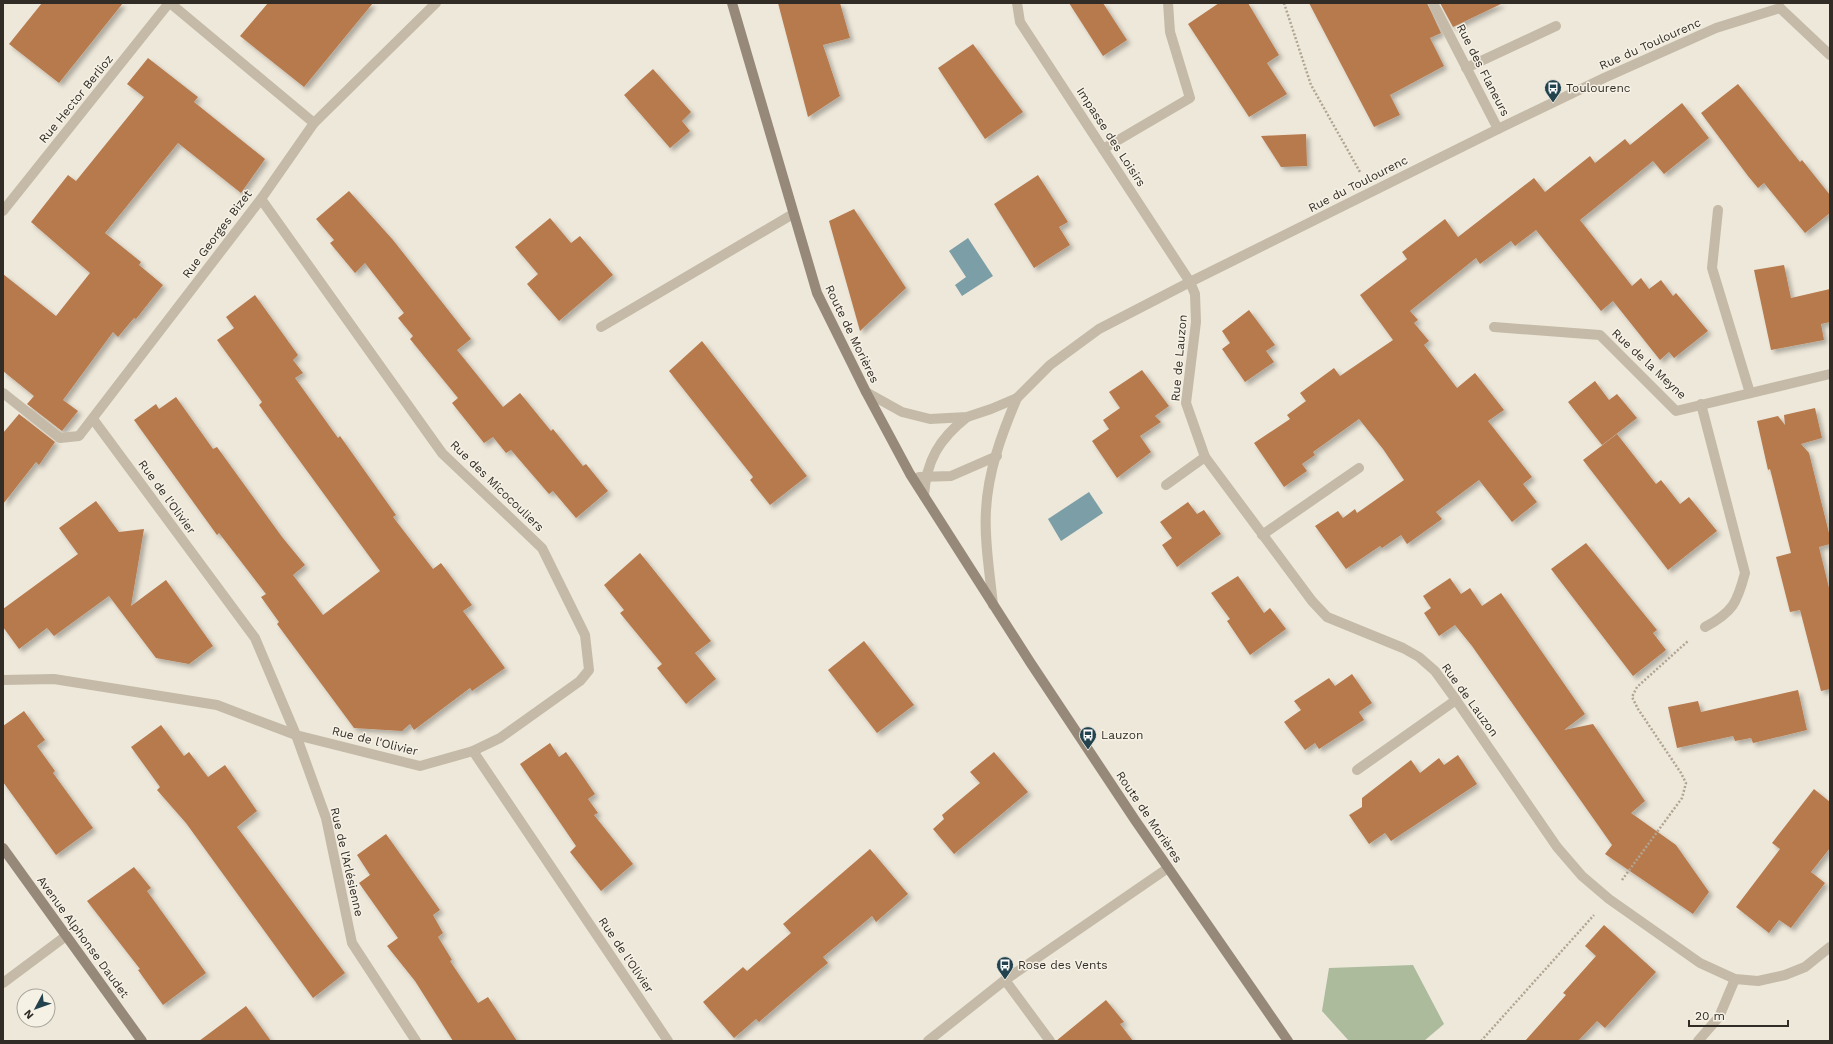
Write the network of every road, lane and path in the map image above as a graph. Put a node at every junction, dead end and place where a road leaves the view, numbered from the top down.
1 (169, 3) edge
2 (436, 3) edge
3 (732, 3) edge
4 (1017, 3) edge
5 (1168, 3) edge
6 (1284, 3) edge
7 (1433, 3) edge
8 (1781, 5) edge
9 (1556, 26) dead end
10 (1830, 56) edge
11 (1466, 68) junction
12 (314, 123) junction
13 (1498, 128) junction
14 (1103, 149) junction
15 (1371, 192) junction
16 (260, 199) junction
17 (1718, 210) dead end
18 (3, 211) edge
19 (793, 214) junction
20 (1190, 282) junction
21 (601, 327) dead end
22 (1494, 327) dead end
23 (1830, 374) edge
24 (866, 392) junction
25 (1750, 392) junction
26 (3, 394) edge
27 (1017, 398) junction
28 (1701, 404) junction
29 (967, 417) junction
30 (93, 419) junction
31 (996, 456) junction
32 (1206, 457) junction
33 (1359, 468) dead end
34 (910, 474) junction
35 (925, 478) junction
36 (1166, 484) dead end
37 (924, 496) junction
38 (1262, 535) junction
39 (993, 605) junction
40 (1705, 627) joint
41 (3, 680) edge
42 (1456, 700) junction
43 (296, 735) junction
44 (473, 751) junction
45 (1357, 770) dead end
46 (3, 848) edge
47 (1168, 868) junction
48 (1608, 899) junction
49 (66, 936) junction
50 (1830, 947) edge
51 (1735, 979) junction
52 (1005, 980) junction
53 (3, 983) edge
54 (142, 1041) edge
55 (416, 1041) edge
56 (668, 1041) edge
57 (928, 1041) edge
58 (1050, 1041) edge
59 (1288, 1041) edge
60 (1481, 1041) edge
61 (1698, 1041) edge

1 - 12 street
1 - 18 street, Rue Hector Berlioz
2 - 12 street, Rue Georges Bizet
3 - 19 main road, Route de Morières
4 - 14 street, Impasse des Loisirs
5 - 14 street
6 - 15 path
7 - 11 street, Rue des Flaneurs
8 - 10 street
8 - 13 street, Rue du Toulourenc
9 - 11 street
11 - 13 street, Rue des Flaneurs
12 - 16 street, Rue Georges Bizet
13 - 15 street, Rue du Toulourenc
14 - 20 street, Impasse des Loisirs
15 - 20 street, Rue du Toulourenc
16 - 30 street, Rue Georges Bizet
16 - 44 street, Rue des Micocouliers
17 - 25 street
19 - 21 street
19 - 24 main road, Route de Morières
20 - 27 street, Rue du Toulourenc
20 - 32 street, Rue de Lauzon
22 - 28 street, Rue de la Meyne
23 - 25 street, Rue de la Meyne
24 - 29 street, Rue du Toulourenc
24 - 34 main road, Route de Morières
25 - 28 street, Rue de la Meyne
26 - 30 street, Rue Georges Bizet
27 - 29 street, Rue du Toulourenc
27 - 31 street, Route de Morières
28 - 40 street
29 - 35 street, Rue du Toulourenc
30 - 43 street, Rue de l'Olivier
31 - 35 street
31 - 39 street, Route de Morières
32 - 36 street
32 - 38 street, Rue de Lauzon
33 - 38 street
34 - 35 street
34 - 37 main road, Route de Morières
35 - 37 street, Rue du Toulourenc
37 - 39 main road, Route de Morières
38 - 42 street, Rue de Lauzon
39 - 47 main road, Route de Morières
40 - 48 path
41 - 43 street
42 - 45 street
42 - 48 street, Rue de Lauzon
43 - 44 street, Rue de l'Olivier
43 - 55 street, Rue de l'Arlésienne
44 - 56 street, Rue de l'Olivier
46 - 49 main road, Avenue Alphonse Daudet
47 - 52 street
47 - 59 main road, Route de Morières
48 - 51 street, Rue de Lauzon
48 - 60 path
49 - 53 street
49 - 54 main road, Avenue Alphonse Daudet
50 - 51 street, Rue de Lauzon
51 - 61 street
52 - 57 street
52 - 58 street

